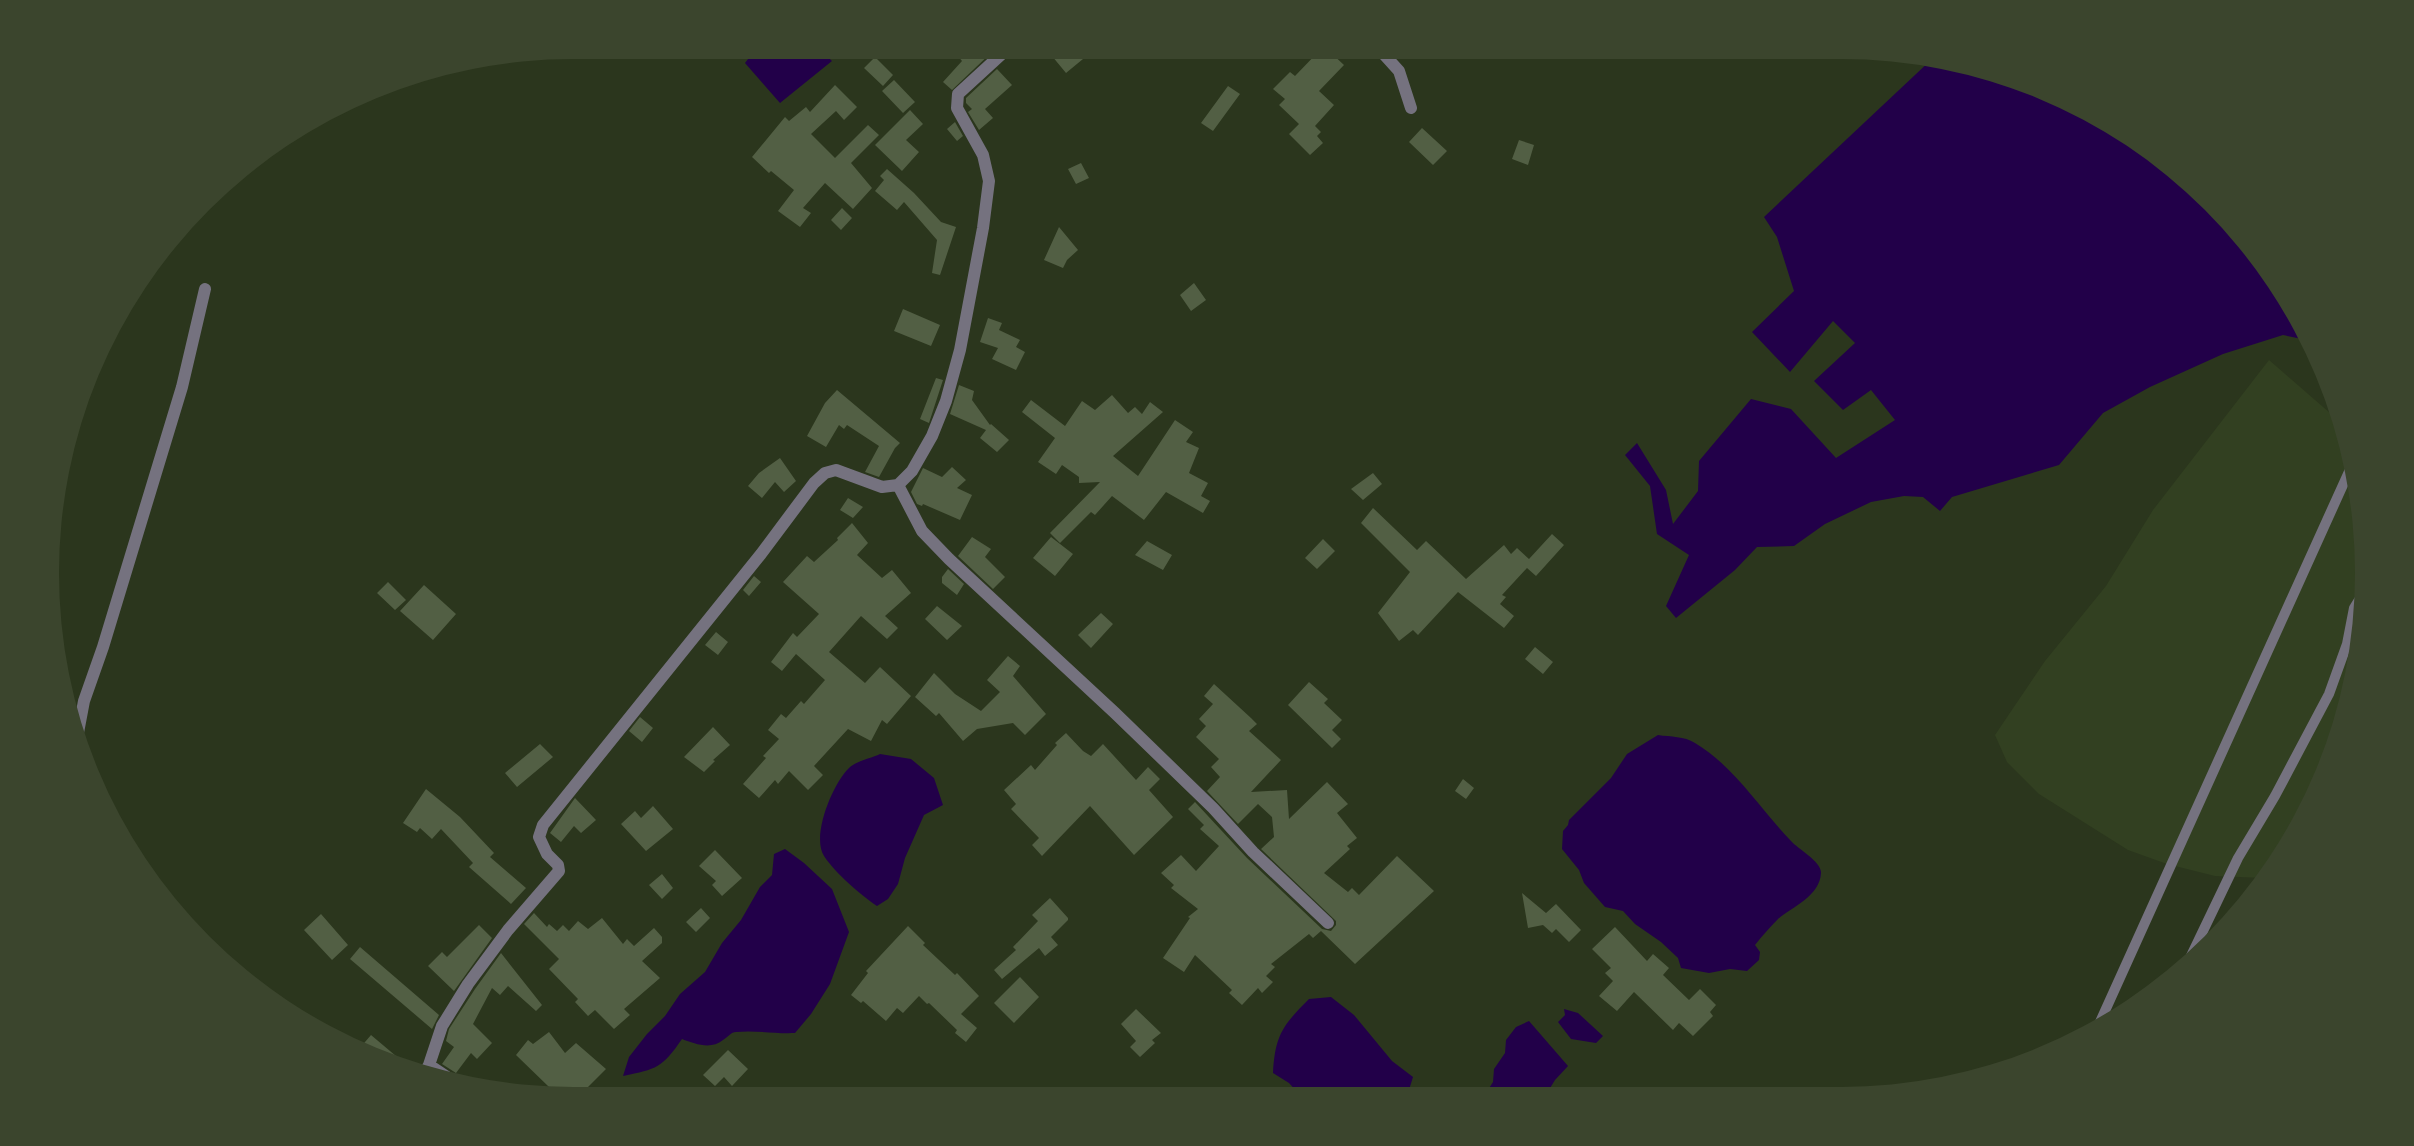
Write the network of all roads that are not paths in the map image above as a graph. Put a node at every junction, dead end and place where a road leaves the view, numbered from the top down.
1 (996, 59) edge
2 (1389, 59) edge
3 (1411, 108) dead end
4 (205, 289) dead end
5 (2346, 478) edge
6 (898, 485) junction
7 (2354, 609) edge
8 (80, 720) edge
9 (1328, 923) dead end
10 (2196, 945) edge
11 (2103, 1015) edge
12 (428, 1066) edge

1 - 6 street
2 - 3 street
4 - 8 street
5 - 11 lane
6 - 9 street
6 - 12 street
7 - 10 lane

